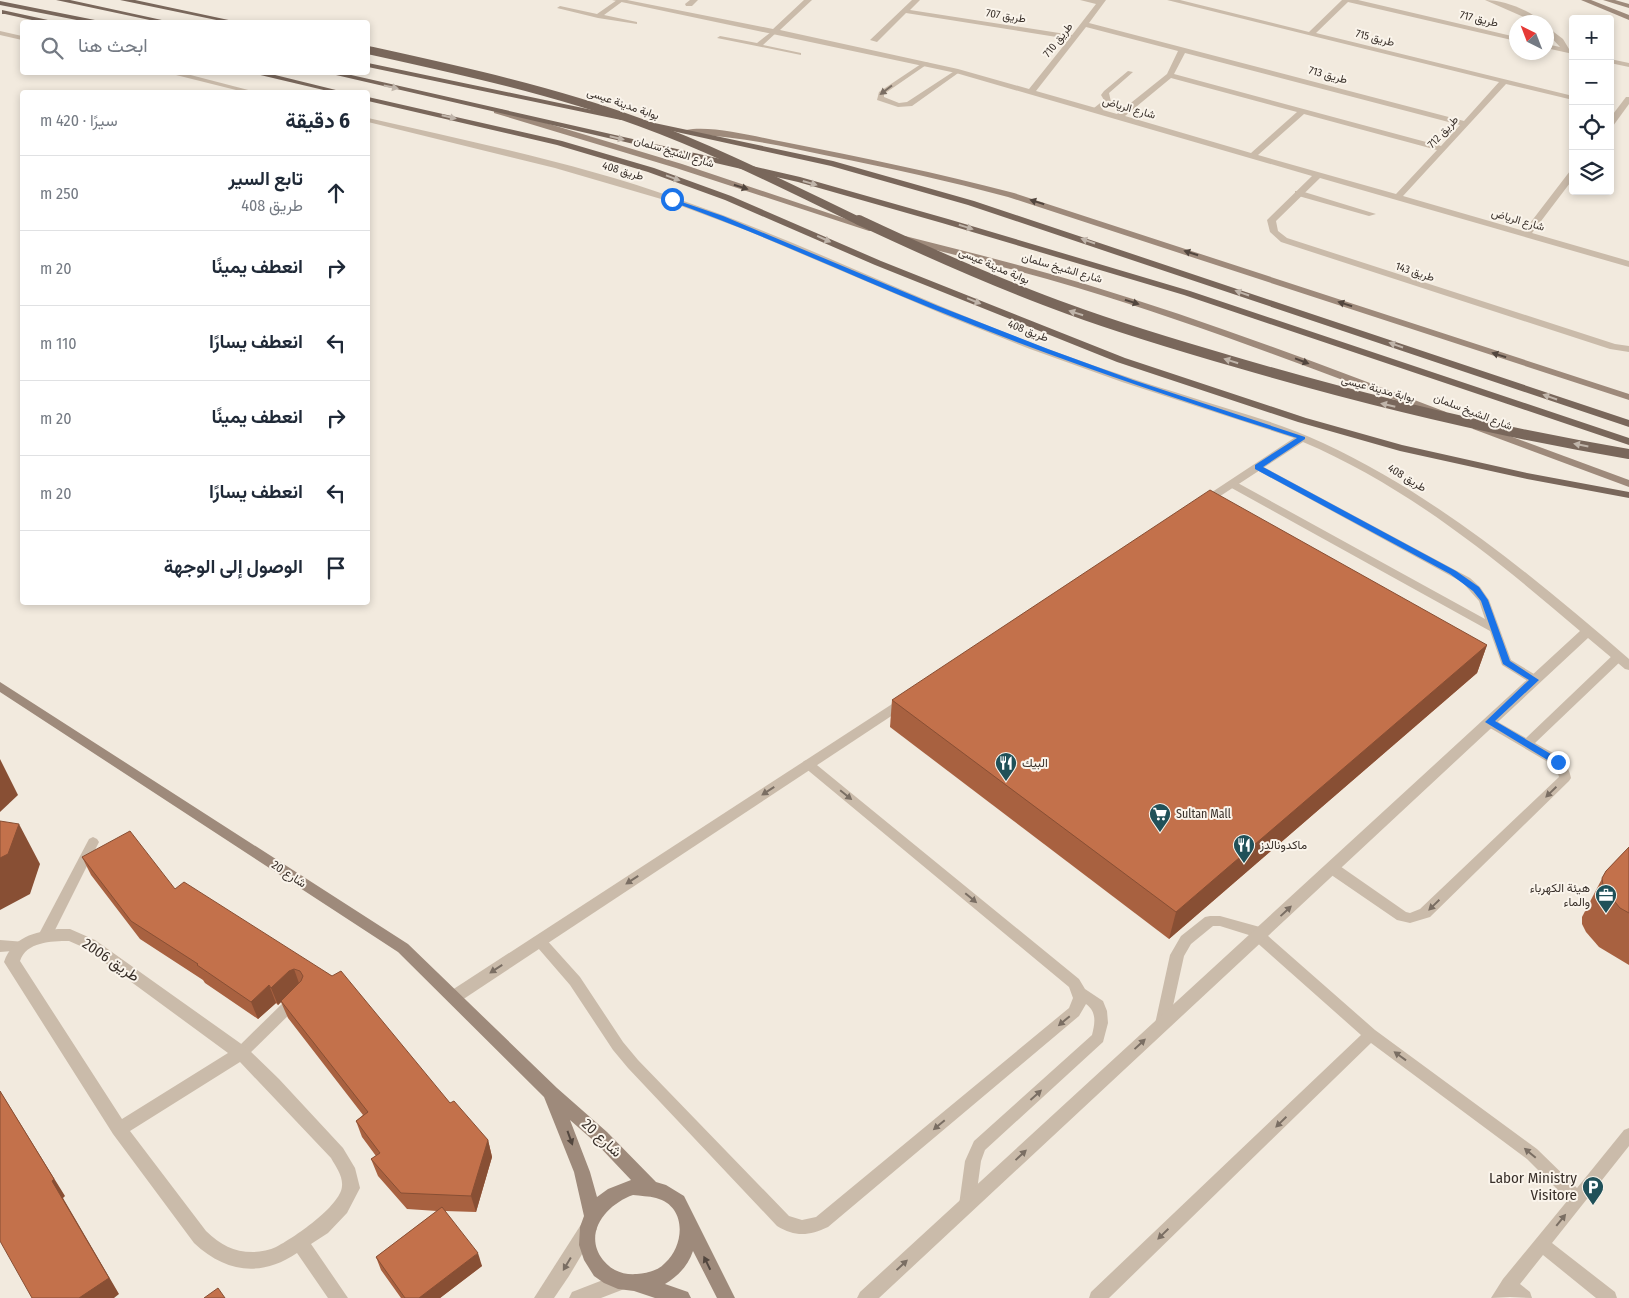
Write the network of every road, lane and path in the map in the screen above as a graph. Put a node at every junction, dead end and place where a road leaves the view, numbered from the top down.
1 (60, 0) edge
2 (124, 0) edge
3 (618, 0) edge
4 (808, 0) edge
5 (916, 0) edge
6 (1084, 0) edge
7 (1171, 0) edge
8 (1347, 0) edge
9 (1489, 0) edge
10 (1586, 0) edge
11 (1607, 0) edge
12 (1101, 1) edge
13 (0, 3) edge
14 (1629, 6) edge
15 (560, 8) dead end
16 (0, 11) edge
17 (904, 11) junction
18 (1527, 15) edge
19 (598, 16) junction
20 (1629, 18) edge
21 (39, 20) edge
22 (85, 20) edge
23 (157, 20) edge
24 (224, 20) edge
25 (635, 23) dead end
26 (1084, 24) junction
27 (776, 31) junction
28 (0, 33) edge
29 (1311, 34) junction
30 (1554, 35) edge
31 (1509, 37) edge
32 (20, 38) edge
33 (720, 38) dead end
34 (1074, 38) junction
35 (874, 40) dead end
36 (759, 45) junction
37 (1554, 48) edge
38 (1184, 49) junction
39 (370, 50) edge
40 (1569, 51) edge
41 (799, 54) dead end
42 (1614, 62) edge
43 (926, 63) junction
44 (370, 65) edge
45 (1629, 66) edge
46 (958, 71) junction
47 (1130, 72) dead end
48 (180, 75) edge
49 (264, 75) edge
50 (339, 75) edge
51 (1170, 75) junction
52 (1504, 82) junction
53 (244, 90) edge
54 (331, 90) edge
55 (1031, 92) junction
56 (1569, 97) edge
57 (370, 99) edge
58 (1629, 99) edge
59 (478, 106) junction
60 (1614, 109) edge
61 (1097, 110) junction
62 (1621, 110) junction
63 (1302, 111) junction
64 (1119, 117) junction
65 (1614, 119) edge
66 (370, 120) edge
67 (1466, 124) junction
68 (688, 132) junction
69 (1442, 149) junction
70 (1253, 155) junction
71 (1319, 174) junction
72 (1569, 178) edge
73 (1298, 193) junction
74 (1398, 197) junction
75 (1372, 214) dead end
76 (1526, 235) junction
77 (1629, 264) edge
78 (1629, 349) edge
79 (1629, 398) edge
80 (1629, 424) edge
81 (1302, 438) junction
82 (1629, 442) edge
83 (1629, 454) edge
84 (1258, 467) junction
85 (1232, 484) junction
86 (1629, 484) edge
87 (1629, 496) edge
88 (1190, 512) edge
89 (1494, 629) junction
90 (1588, 631) junction
91 (1618, 657) junction
92 (1629, 666) edge
93 (1535, 680) junction
94 (0, 686) edge
95 (916, 693) edge
96 (1489, 722) junction
97 (1527, 744) junction
98 (808, 764) junction
99 (93, 842) dead end
100 (1332, 868) junction
101 (1260, 935) junction
102 (45, 936) junction
103 (539, 941) junction
104 (0, 946) edge
105 (20, 946) junction
106 (1080, 993) junction
107 (302, 994) edge
108 (454, 997) junction
109 (1162, 1024) junction
110 (1370, 1034) junction
111 (241, 1054) junction
112 (551, 1093) junction
113 (119, 1129) junction
114 (1629, 1136) edge
115 (650, 1186) junction
116 (1578, 1199) junction
117 (967, 1205) junction
118 (590, 1222) junction
119 (690, 1227) junction
120 (300, 1243) junction
121 (1541, 1244) junction
122 (629, 1283) junction
123 (1509, 1285) junction
124 (339, 1298) edge
125 (543, 1298) edge
126 (578, 1298) edge
127 (682, 1298) edge
128 (726, 1298) edge
129 (866, 1298) edge
130 (1097, 1298) edge
131 (1499, 1298) edge
132 (1524, 1298) edge
133 (1609, 1298) edge

1 - 23 main road
2 - 24 main road
3 - 19 lane
3 - 27 street, شارع الرياض
4 - 27 street
5 - 17 street
6 - 12 street
7 - 29 street, طريق 715
8 - 29 street, طريق 717
8 - 31 street, طريق 717
9 - 18 street, طريق 717
10 - 20 main road
11 - 14 main road
12 - 26 street, طريق 710
13 - 22 main road
15 - 19 lane
16 - 21 main road
17 - 34 street, طريق 707
17 - 35 street
19 - 25 lane
26 - 34 street, طريق 710
26 - 38 street, طريق 713
27 - 36 lane
27 - 43 street, شارع الرياض
28 - 32 street
29 - 52 street, طريق 715
30 - 40 street
33 - 36 lane
34 - 55 street, طريق 710
36 - 41 lane
37 - 40 street
38 - 51 street
38 - 67 street, طريق 713
83 -> 39 main road, بوابة مدينة عيسى, bridge
42 - 45 street
43 - 46 street, شارع الرياض
43 -> 46 lane
44 - 68 main road, شارع الشيخ سلمان
46 - 55 street, شارع الرياض
47 - 61 lane
48 - 53 street
49 - 54 main road
50 -> 59 main road, شارع الشيخ سلمان
51 - 63 street
51 - 64 street
52 - 56 street, طريق 715
52 - 67 street, طريق 712
55 - 61 street, شارع الرياض
57 -> 87 main road
58 - 62 street
59 -> 82 main road, شارع الشيخ سلمان
59 -> 86 main road, شارع الشيخ سلمان
60 - 62 street
61 - 64 street, شارع الرياض
62 - 65 street
63 - 69 street
63 - 70 street
64 - 70 street, شارع الرياض
66 - 81 street, طريق 408
67 - 69 street, طريق 712
79 -> 68 main road, شارع الشيخ سلمان
80 -> 68 main road, شارع الشيخ سلمان
69 - 74 street, طريق 712
70 - 71 street, شارع الرياض
71 - 73 street, طريق 143
71 - 74 street, شارع الرياض
72 - 76 street
73 - 75 lane
73 - 78 street, طريق 143
74 - 76 street, شارع الرياض
76 - 77 street, شارع الرياض
81 - 84 street
81 - 90 street, طريق 408
84 - 85 street
84 - 89 lane
85 - 88 street
85 - 89 lane
89 - 93 lane
90 - 91 street, طريق 408
90 - 93 street
91 - 92 street, طريق 408
91 - 97 lane
93 - 96 street
94 - 108 main road, شارع 20
95 - 98 street
96 - 97 lane
96 - 100 street
97 -> 100 lane
98 -> 103 street
98 -> 106 lane
99 - 102 lane
101 -> 100 street
101 - 109 street
101 - 109 lane
101 - 110 lane
102 - 105 street, طريق 2006
102 - 111 street, طريق 2006
106 -> 103 lane
103 -> 108 street
104 - 105 lane
105 - 113 street, طريق 2006
117 -> 106 lane
107 - 111 lane
108 - 112 main road, شارع 20
117 -> 109 street
116 -> 110 lane
110 -> 130 lane
111 - 113 street
111 - 120 street, طريق 2006
112 - 115 main road, شارع 20
112 -> 118 main road, شارع 20
113 - 120 street, طريق 2006
114 - 116 lane
115 - 118 main road
115 - 119 main road
121 -> 116 lane
129 -> 117 street
118 - 122 main road
118 -> 125 street
119 - 122 main road
128 -> 119 main road
120 - 124 street
121 - 123 lane
121 - 133 lane
122 - 126 street
122 - 127 main road
123 - 131 lane
123 - 132 lane

